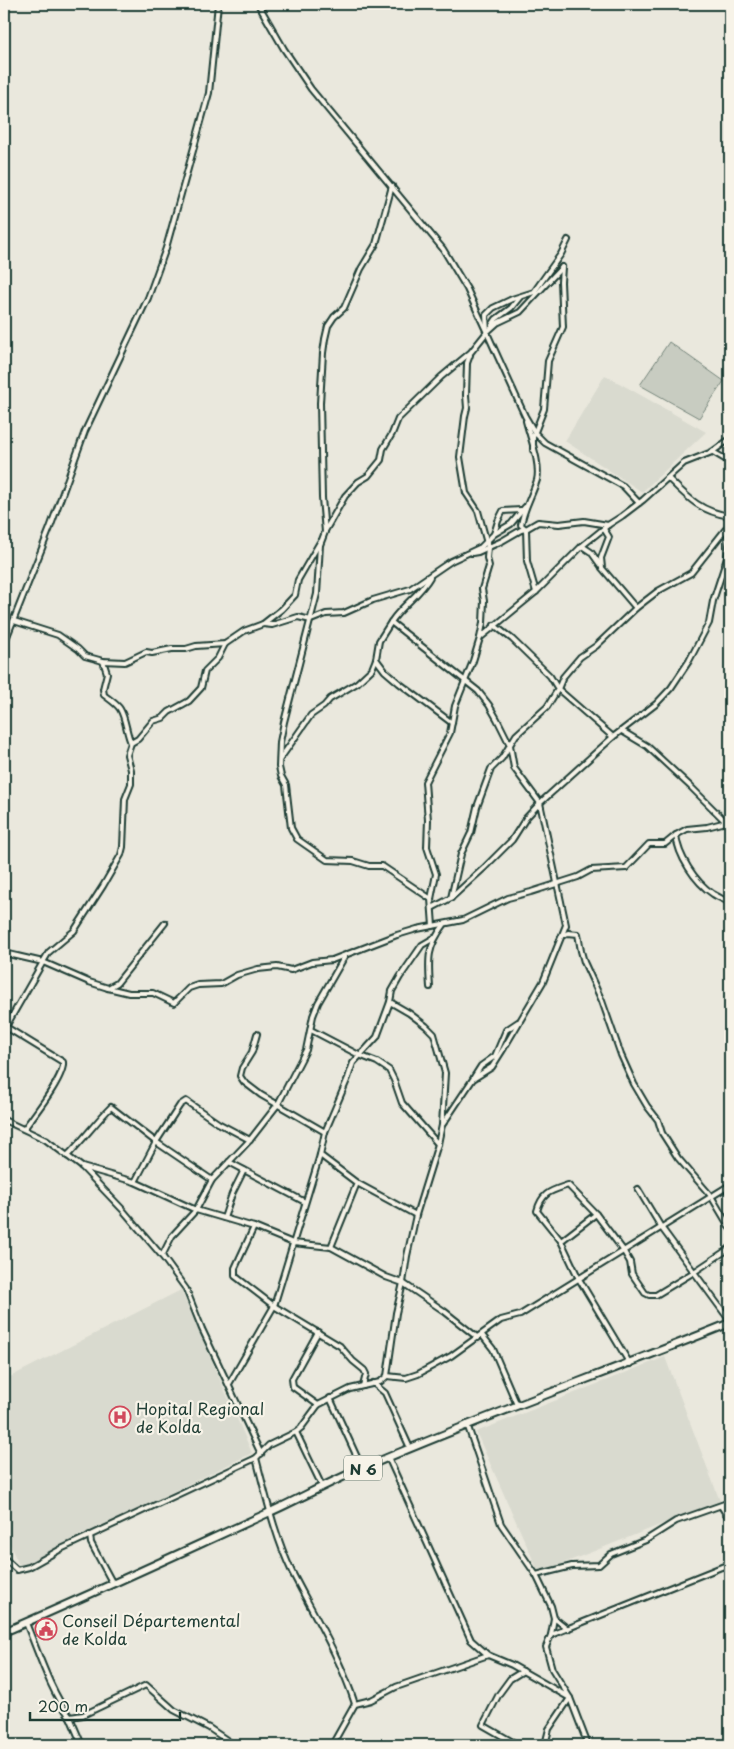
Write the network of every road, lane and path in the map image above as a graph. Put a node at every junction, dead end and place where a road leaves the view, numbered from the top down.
1 (218, 4) edge
2 (258, 4) edge
3 (392, 186) junction
4 (568, 240) dead end
5 (520, 297) junction
6 (488, 331) junction
7 (472, 352) junction
8 (525, 416) junction
9 (535, 433) junction
10 (730, 439) edge
11 (534, 450) junction
12 (712, 452) junction
13 (730, 462) edge
14 (668, 478) junction
15 (639, 503) junction
16 (524, 508) junction
17 (730, 516) edge
18 (730, 521) edge
19 (608, 525) junction
20 (526, 529) junction
21 (604, 529) junction
22 (325, 532) junction
23 (494, 534) junction
24 (730, 539) edge
25 (488, 540) junction
26 (582, 546) junction
27 (488, 547) junction
28 (467, 553) junction
29 (602, 568) junction
30 (432, 574) junction
31 (536, 592) junction
32 (636, 608) junction
33 (311, 620) junction
34 (14, 621) junction
35 (391, 622) junction
36 (263, 624) junction
37 (494, 625) junction
38 (480, 638) junction
39 (4, 644) edge
40 (225, 644) junction
41 (376, 659) junction
42 (103, 661) junction
43 (465, 680) junction
44 (558, 689) junction
45 (452, 723) junction
46 (622, 731) junction
47 (613, 737) junction
48 (131, 744) junction
49 (510, 745) junction
50 (279, 760) junction
51 (540, 803) junction
52 (729, 823) edge
53 (676, 835) junction
54 (558, 883) junction
55 (451, 898) junction
56 (431, 899) junction
57 (730, 903) edge
58 (432, 908) junction
59 (165, 923) dead end
60 (444, 925) junction
61 (434, 926) junction
62 (564, 935) junction
63 (434, 938) junction
64 (4, 953) edge
65 (345, 956) junction
66 (43, 962) junction
67 (430, 987) dead end
68 (108, 988) junction
69 (390, 1002) junction
70 (519, 1021) junction
71 (5, 1029) edge
72 (311, 1030) junction
73 (257, 1034) dead end
74 (359, 1056) junction
75 (473, 1079) junction
76 (278, 1104) junction
77 (4, 1120) edge
78 (442, 1126) junction
79 (24, 1129) junction
80 (325, 1132) junction
81 (250, 1140) junction
82 (156, 1142) junction
83 (438, 1144) junction
84 (320, 1155) junction
85 (67, 1156) junction
86 (229, 1162) junction
87 (82, 1167) junction
88 (244, 1170) junction
89 (212, 1180) junction
90 (135, 1182) junction
91 (356, 1182) junction
92 (730, 1185) edge
93 (638, 1190) dead end
94 (711, 1196) junction
95 (305, 1202) junction
96 (196, 1210) junction
97 (596, 1214) junction
98 (416, 1215) junction
99 (224, 1218) junction
100 (254, 1227) junction
101 (661, 1227) junction
102 (730, 1228) edge
103 (561, 1241) junction
104 (293, 1242) junction
105 (331, 1247) junction
106 (730, 1248) edge
107 (623, 1250) junction
108 (162, 1256) junction
109 (694, 1272) junction
110 (580, 1279) junction
111 (404, 1283) junction
112 (274, 1306) junction
113 (730, 1322) edge
114 (318, 1332) junction
115 (480, 1336) junction
116 (630, 1364) junction
117 (387, 1376) junction
118 (373, 1383) junction
119 (229, 1384) junction
120 (363, 1386) junction
121 (330, 1398) junction
122 (318, 1405) junction
123 (517, 1405) junction
124 (467, 1424) junction
125 (296, 1432) junction
126 (410, 1448) junction
127 (261, 1454) junction
128 (388, 1457) junction
129 (256, 1458) junction
130 (362, 1468) junction
131 (322, 1486) junction
132 (730, 1502) edge
133 (721, 1506) junction
134 (270, 1512) junction
135 (730, 1520) edge
136 (90, 1535) junction
137 (4, 1558) edge
138 (730, 1570) edge
139 (536, 1575) junction
140 (113, 1584) junction
141 (554, 1618) junction
142 (26, 1623) junction
143 (568, 1629) junction
144 (4, 1632) edge
145 (552, 1635) junction
146 (488, 1655) junction
147 (523, 1671) junction
148 (570, 1698) junction
149 (355, 1704) junction
150 (70, 1717) junction
151 (82, 1745) edge
152 (234, 1745) edge
153 (332, 1745) edge
154 (518, 1745) edge
155 (545, 1745) edge
156 (588, 1745) edge

1 - 34 street
2 - 3 street
3 - 6 street
3 - 22 street
4 - 5 street
5 - 6 street
5 - 6 street
6 - 7 street
6 - 8 street
6 - 9 street
7 - 22 street
7 - 25 street
8 - 9 street
8 - 11 street
9 - 11 street
9 - 15 street
10 - 12 street
11 - 16 street
12 - 13 street
12 - 14 street
14 - 15 street
14 - 17 street
15 - 19 street
16 - 20 street
16 - 23 street
16 - 23 street
18 - 32 street
19 - 20 street
19 - 21 street
20 - 27 street
20 - 31 street
21 - 26 street
21 - 29 street
22 - 33 street
22 - 36 street
23 - 25 street
24 - 46 street
25 - 27 street
25 - 28 street
26 - 29 street
26 - 31 street
27 - 28 street
27 - 38 street
28 - 30 street
29 - 32 street
30 - 33 street
30 - 35 street
31 - 37 street
32 - 44 street
33 - 36 street
33 - 50 street
34 - 39 street
34 - 42 street
35 - 41 street
35 - 43 street
36 - 40 street
37 - 38 street
37 - 44 street
38 - 43 street
40 - 42 street
40 - 48 street
41 - 45 street
41 - 50 street
42 - 48 street
43 - 45 street
43 - 49 street
44 - 47 street
44 - 49 street
45 - 56 street
46 - 47 street
46 - 52 street
47 - 51 street
48 - 66 street
49 - 51 street
49 - 55 street
50 - 56 street
51 - 54 street
51 - 55 street
52 - 53 street
53 - 54 street
53 - 57 street
54 - 60 street
54 - 62 street
55 - 58 street
56 - 58 street
58 - 61 street
59 - 68 street
60 - 61 street
60 - 63 street
61 - 65 street
62 - 70 street
62 - 94 street
63 - 67 street
63 - 69 street
64 - 66 street
65 - 68 street
65 - 72 street
66 - 68 street
66 - 71 street
69 - 74 street
69 - 78 street
70 - 75 street
70 - 75 street
71 - 79 street
72 - 74 street
72 - 76 street
73 - 76 street
74 - 80 street
74 - 83 street
75 - 78 street
76 - 80 street
76 - 81 street
77 - 79 street
78 - 83 street
79 - 85 street
80 - 84 street
81 - 82 street
81 - 86 street
82 - 85 street
82 - 89 street
82 - 90 street
83 - 98 street
84 - 91 street
84 - 95 street
85 - 87 street
86 - 88 street
86 - 89 street
87 - 90 street
87 - 108 street
88 - 95 street
88 - 99 street
89 - 96 street
90 - 96 street
91 - 98 street
91 - 105 street
92 - 94 street
93 - 101 street
94 - 101 street
94 - 102 street
95 - 104 street
96 - 99 street
96 - 108 street
97 - 103 street
97 - 103 street
97 - 107 street
98 - 111 street
99 - 100 street
100 - 104 street
100 - 112 street
101 - 107 street
101 - 109 street
103 - 110 street
104 - 105 street
104 - 112 street
105 - 111 street
106 - 109 street
107 - 109 street
107 - 110 street
108 - 119 street
109 - 113 street
110 - 115 street
110 - 116 street
111 - 115 street
111 - 117 street
112 - 114 street
112 - 119 street
113 - 116 main road, N 6
114 - 120 street
114 - 122 street
115 - 117 street
115 - 123 street
116 - 123 main road, N 6
117 - 118 street
118 - 120 street
118 - 126 street
119 - 127 street
120 - 121 street
121 - 122 street
121 - 130 street
122 - 125 street
123 - 124 main road, N 6
124 - 126 main road, N 6
124 - 139 street
125 - 127 street
125 - 131 street
126 - 128 main road, N 6
127 - 129 street
128 - 130 main road, N 6
128 - 146 street
129 - 134 street
129 - 136 street
130 - 131 main road, N 6
131 - 134 main road, N 6
132 - 133 street
133 - 135 street
133 - 139 street
134 - 140 main road, N 6
134 - 149 street
136 - 137 street
136 - 140 street
138 - 143 street
139 - 141 street
140 - 142 main road, N 6
141 - 143 street
141 - 145 street
142 - 144 main road, N 6
142 - 150 street
143 - 145 street
145 - 148 street
146 - 147 street
146 - 149 street
147 - 148 street
147 - 154 street
148 - 155 street
148 - 156 street
149 - 153 street
150 - 151 street
150 - 152 street

